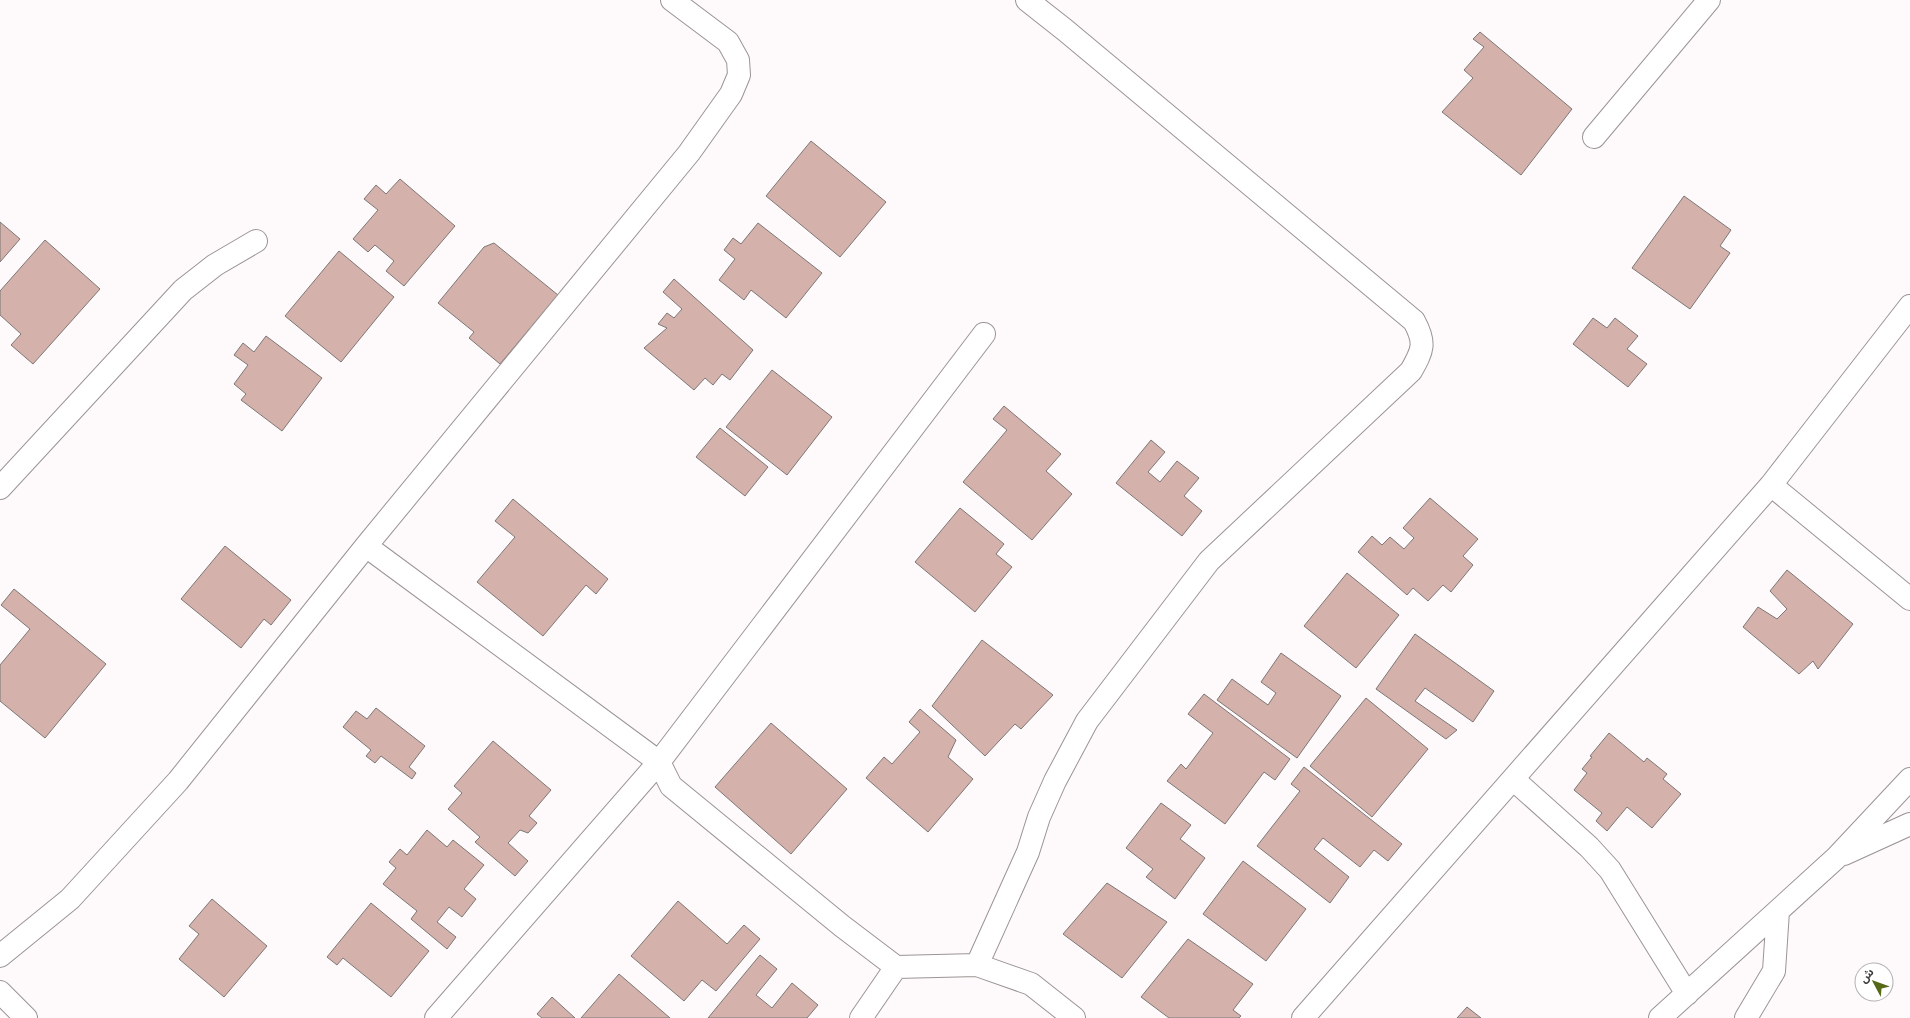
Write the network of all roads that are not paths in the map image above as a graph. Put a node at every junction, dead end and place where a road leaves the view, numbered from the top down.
1 (672, 0) edge
2 (1026, 0) edge
3 (1709, 0) edge
4 (1594, 137) dead end
5 (256, 241) dead end
6 (1910, 306) edge
7 (984, 334) dead end
8 (1771, 485) junction
9 (0, 488) edge
10 (366, 546) junction
11 (1910, 599) edge
12 (659, 762) junction
13 (1513, 779) junction
14 (1910, 779) edge
15 (1910, 824) edge
16 (1836, 858) junction
17 (1778, 911) junction
18 (0, 956) edge
19 (977, 965) junction
20 (896, 967) junction
21 (0, 992) edge
22 (1687, 994) junction
23 (26, 1018) edge
24 (436, 1018) edge
25 (861, 1018) edge
26 (1074, 1018) edge
27 (1303, 1018) edge
28 (1660, 1018) edge
29 (1746, 1018) edge

1 - 10 street
2 - 19 street
3 - 4 street
5 - 9 street
6 - 8 street
7 - 12 street
8 - 11 street
8 - 13 street
10 - 12 street
10 - 18 street
12 - 20 street
12 - 24 street
13 - 22 street
13 - 27 street
14 - 16 street
15 - 16 street
16 - 17 street
17 - 22 street
17 - 29 street
19 - 20 street
19 - 26 street
20 - 25 street
21 - 23 street
22 - 28 street

